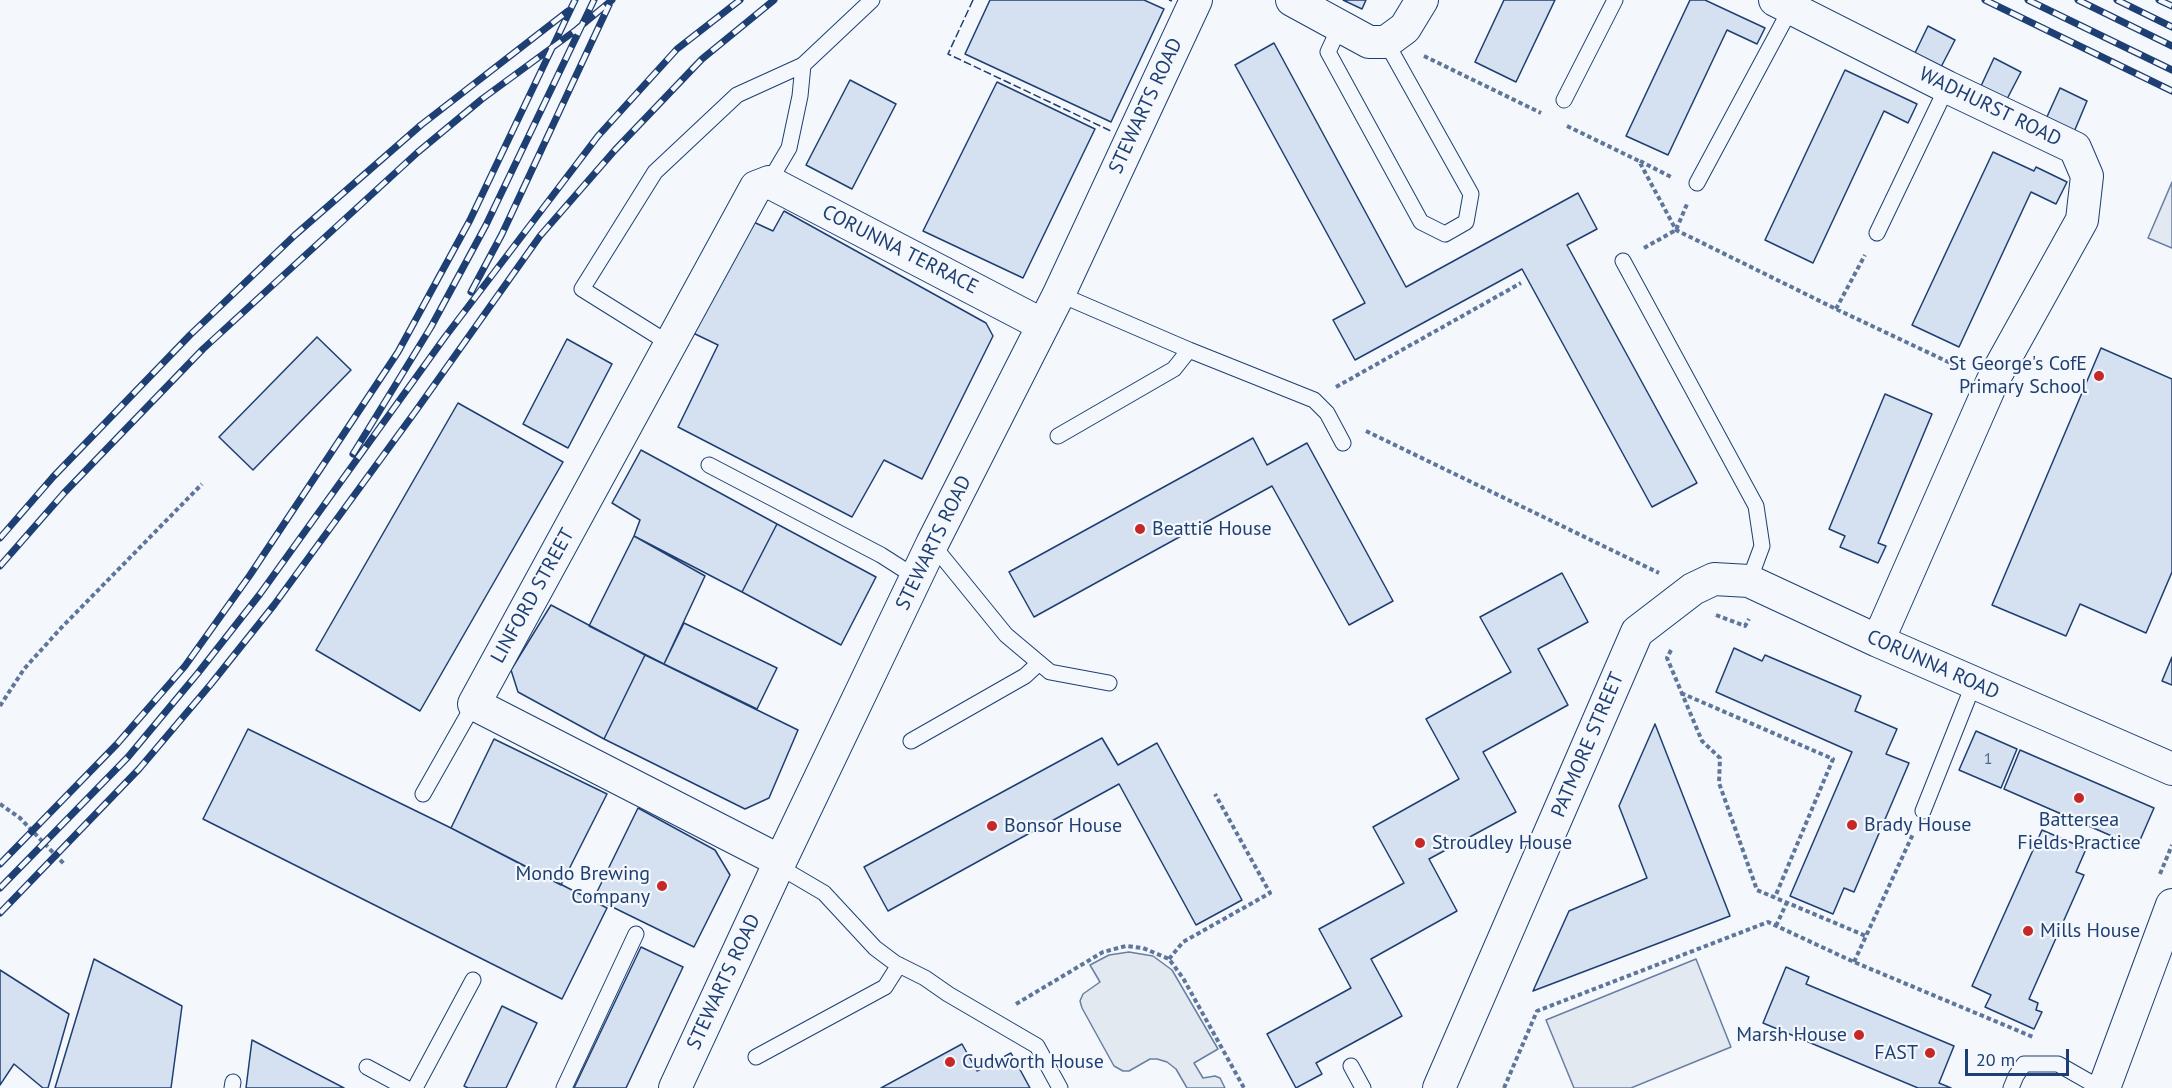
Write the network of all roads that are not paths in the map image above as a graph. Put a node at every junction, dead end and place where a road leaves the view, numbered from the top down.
1 (872, 0) edge
2 (1196, 0) edge
3 (1292, 0) edge
4 (1422, 0) edge
5 (1615, 0) edge
6 (1783, 4) edge
7 (1340, 26) junction
8 (1393, 38) junction
9 (803, 65) junction
10 (1947, 87) junction
11 (1564, 100) dead end
12 (763, 184) junction
13 (1696, 185) road end
14 (1877, 233) road end
15 (1623, 261) road end
16 (1059, 294) junction
17 (1043, 325) junction
18 (670, 344) junction
19 (1189, 350) junction
20 (1058, 436) dead end
21 (1343, 443) dead end
22 (709, 465) dead end
23 (932, 544) junction
24 (917, 578) junction
25 (1756, 585) junction
26 (1702, 601) joint
27 (1878, 641) junction
28 (1039, 663) junction
29 (1109, 683) dead end
30 (1974, 683) junction
31 (474, 704) junction
32 (911, 741) dead end
33 (2172, 769) edge
34 (423, 794) dead end
35 (1923, 811) road end
36 (779, 863) junction
37 (2165, 891) edge
38 (636, 934) dead end
39 (899, 965) junction
40 (473, 980) dead end
41 (756, 1057) dead end
42 (1351, 1066) dead end
43 (367, 1067) dead end
44 (406, 1088) edge
45 (415, 1088) edge
46 (564, 1088) edge
47 (675, 1088) edge
48 (1060, 1088) edge
49 (1363, 1088) edge
50 (1439, 1088) edge
51 (2011, 1088) edge
52 (2102, 1088) edge

1 - 9 lane
2 - 16 street, STEWARTS ROAD
3 - 7 street
4 - 8 street
5 - 11 lane
6 - 10 street, WADHURST ROAD
6 - 13 lane
7 - 8 street
7 - 8 lane
9 - 12 lane
9 - 18 lane
10 - 14 lane
10 - 27 street, WADHURST ROAD
12 - 17 street, CORUNNA TERRACE
12 - 18 street, LINFORD STREET
15 - 25 lane
16 - 17 street, STEWARTS ROAD
16 - 19 lane
17 - 23 street, STEWARTS ROAD
18 - 31 street, LINFORD STREET
19 - 20 lane
19 - 21 lane
22 - 24 lane
23 - 24 street, STEWARTS ROAD
23 - 28 lane
24 - 36 street, STEWARTS ROAD
25 - 26 street, CORUNNA ROAD
25 - 27 street, CORUNNA ROAD
26 - 50 street, PATMORE STREET
27 - 30 street, CORUNNA ROAD
28 - 29 lane
28 - 32 lane
30 - 33 street, CORUNNA ROAD
30 - 35 lane
31 - 34 lane
31 - 36 street
36 - 39 lane
36 - 47 street, STEWARTS ROAD
37 - 52 street
38 - 46 lane
39 - 41 lane
39 - 48 lane
40 - 45 lane
42 - 49 lane
43 - 44 lane
51 - 52 lane

